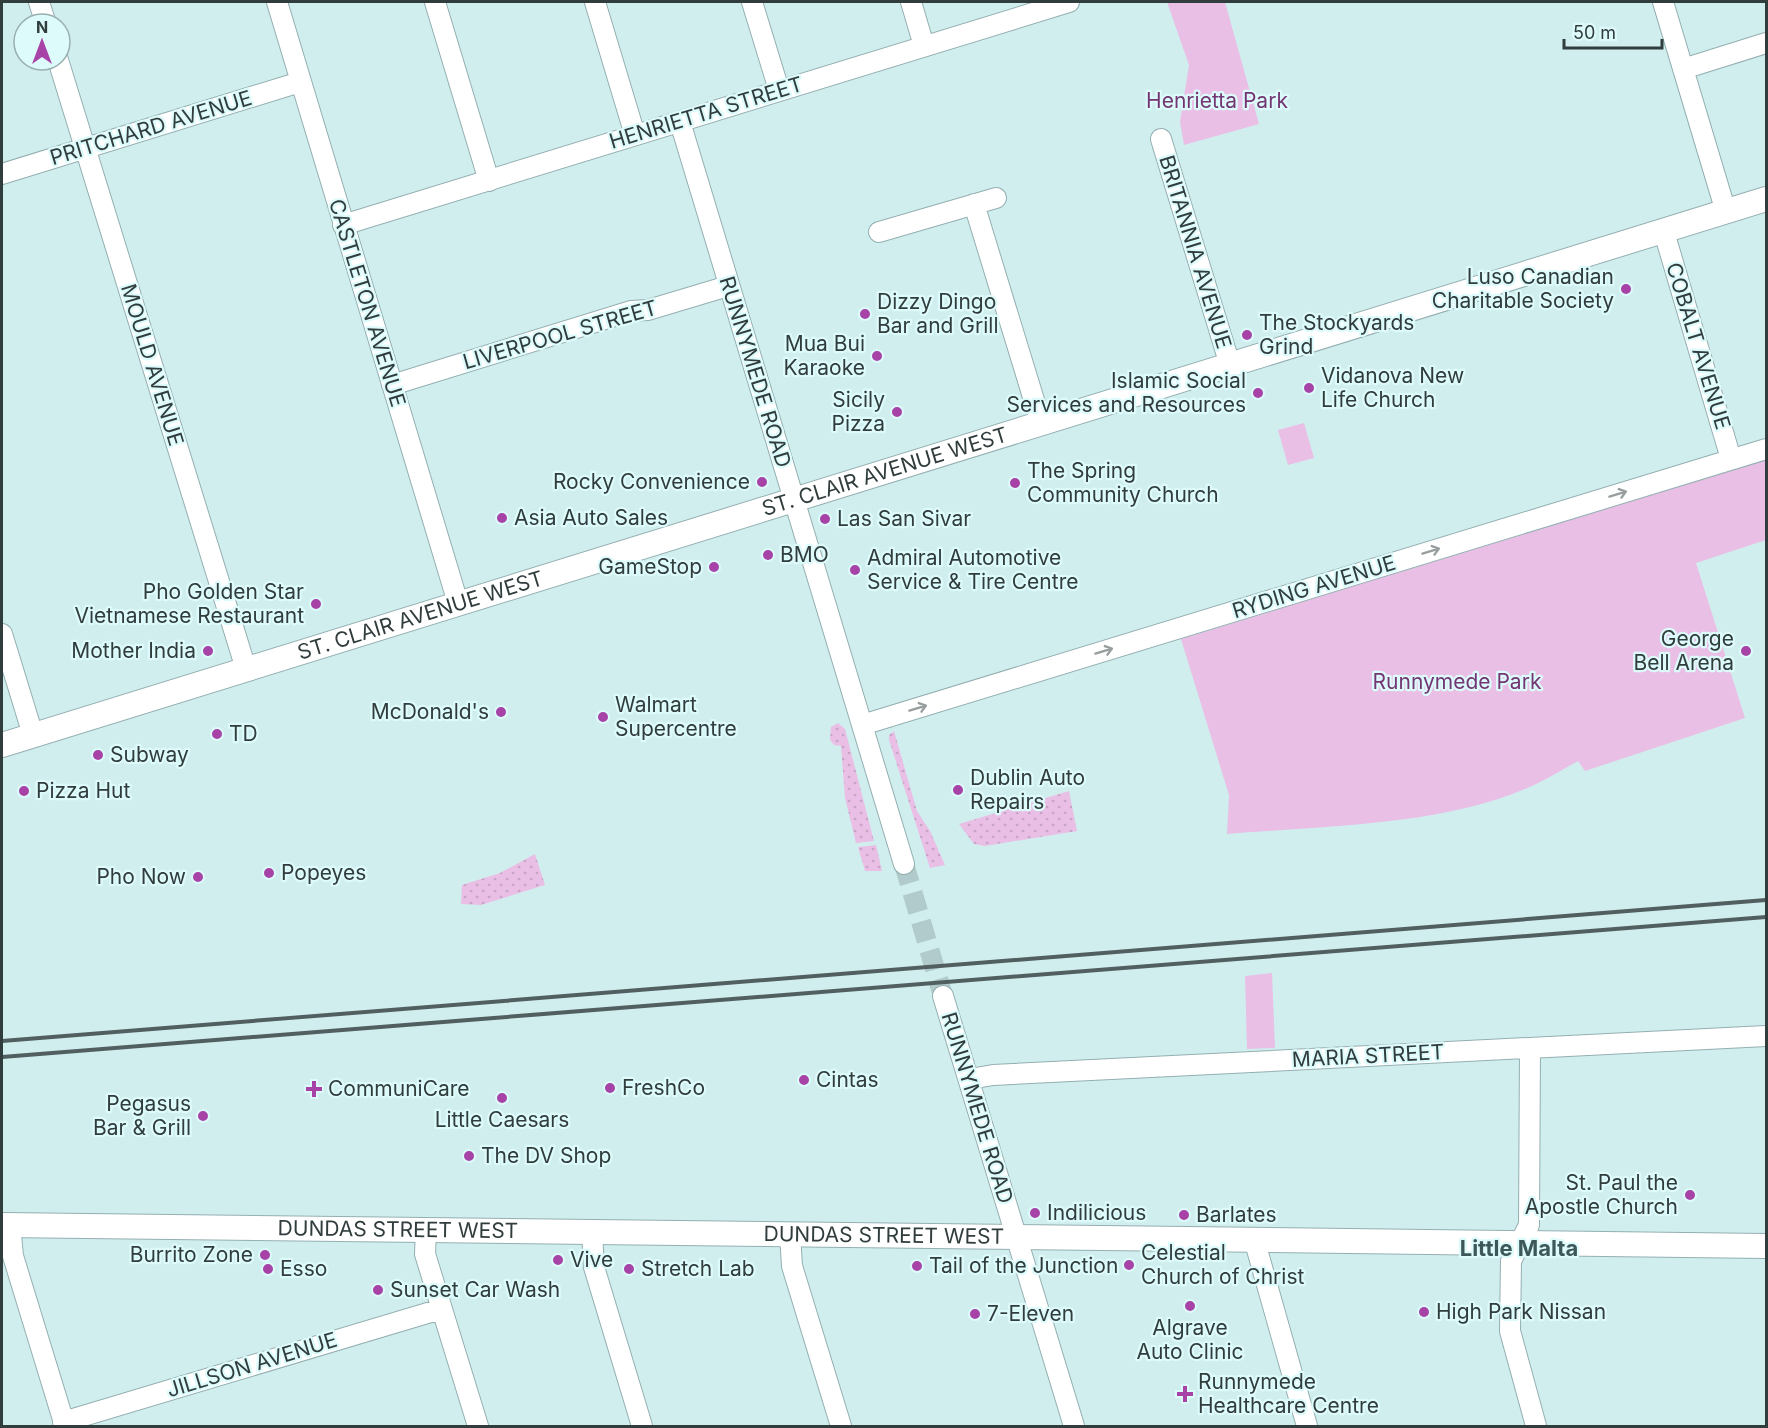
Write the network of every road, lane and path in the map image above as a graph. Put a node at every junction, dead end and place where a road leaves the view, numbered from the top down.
1 (277, 2) edge
2 (435, 2) edge
3 (594, 2) edge
4 (752, 2) edge
5 (910, 2) edge
6 (1068, 2) edge
7 (1663, 2) edge
8 (1767, 43) edge
9 (924, 46) junction
10 (1683, 69) junction
11 (62, 72) edge
12 (300, 82) junction
13 (779, 90) junction
14 (680, 122) junction
15 (635, 135) junction
16 (1161, 139) dead end
17 (86, 148) junction
18 (2, 174) edge
19 (489, 181) junction
20 (996, 198) dead end
21 (1767, 199) edge
22 (974, 204) junction
23 (1726, 212) junction
24 (343, 225) junction
25 (879, 232) dead end
26 (1664, 232) junction
27 (728, 286) junction
28 (1230, 365) junction
29 (392, 385) junction
30 (1041, 423) junction
31 (1767, 449) edge
32 (1731, 459) junction
33 (795, 500) junction
34 (459, 603) junction
35 (2, 634) edge
36 (246, 669) junction
37 (862, 725) junction
38 (33, 735) junction
39 (2, 746) edge
40 (903, 864) tunnel mouth
41 (943, 996) tunnel mouth
42 (1767, 1036) edge
43 (1530, 1048) junction
44 (970, 1079) junction
45 (6, 1225) edge
46 (426, 1230) junction
47 (592, 1232) junction
48 (790, 1234) junction
49 (1016, 1237) junction
50 (1254, 1239) junction
51 (1521, 1242) junction
52 (1767, 1246) edge
53 (441, 1309) junction
54 (64, 1424) edge
55 (478, 1426) edge
56 (642, 1426) edge
57 (841, 1426) edge
58 (1074, 1426) edge
59 (1307, 1426) edge
60 (1536, 1426) edge

1 - 12 street, CASTLETON AVENUE
2 - 19 street
3 - 15 street
4 - 13 street
5 - 9 street
6 - 9 street, HENRIETTA STREET
7 - 10 street
8 - 10 street
9 - 13 street, HENRIETTA STREET
10 - 23 street
11 - 17 street, MOULD AVENUE
12 - 17 street, PRITCHARD AVENUE
12 - 24 street, CASTLETON AVENUE
13 - 14 street, HENRIETTA STREET
14 - 15 street, HENRIETTA STREET
14 - 27 street, RUNNYMEDE ROAD
15 - 19 street, HENRIETTA STREET
16 - 28 street, BRITANNIA AVENUE
17 - 18 street, PRITCHARD AVENUE
17 - 36 street, MOULD AVENUE
19 - 24 street, HENRIETTA STREET
20 - 22 street
21 - 23 main road, ST. CLAIR AVENUE WEST
22 - 25 street
22 - 30 street
23 - 26 main road, ST. CLAIR AVENUE WEST
24 - 29 street, CASTLETON AVENUE
26 - 28 main road, ST. CLAIR AVENUE WEST
26 - 32 street, COBALT AVENUE
27 - 29 street, LIVERPOOL STREET
27 - 33 street, RUNNYMEDE ROAD
28 - 30 main road, ST. CLAIR AVENUE WEST
29 - 34 street, CASTLETON AVENUE
30 - 33 main road, ST. CLAIR AVENUE WEST
31 - 32 street, RYDING AVENUE
37 -> 32 street, RYDING AVENUE
33 - 34 main road, ST. CLAIR AVENUE WEST
33 - 37 street, RUNNYMEDE ROAD
34 - 36 main road, ST. CLAIR AVENUE WEST
35 - 38 street
36 - 38 main road, ST. CLAIR AVENUE WEST
37 - 40 street, RUNNYMEDE ROAD
38 - 39 main road, ST. CLAIR AVENUE WEST
41 - 44 street, RUNNYMEDE ROAD
42 - 43 street, MARIA STREET
43 - 44 street, MARIA STREET
43 - 51 street
44 - 49 street, RUNNYMEDE ROAD
45 - 46 main road, DUNDAS STREET WEST
45 - 54 street
46 - 47 main road, DUNDAS STREET WEST
46 - 53 street
47 - 48 main road, DUNDAS STREET WEST
47 - 56 street
48 - 49 main road, DUNDAS STREET WEST
48 - 57 street
49 - 50 main road, DUNDAS STREET WEST
49 - 58 street, RUNNYMEDE ROAD
50 - 51 main road, DUNDAS STREET WEST
50 - 59 street
51 - 52 main road, DUNDAS STREET WEST
51 - 60 street
53 - 54 street, JILLSON AVENUE
53 - 55 street

